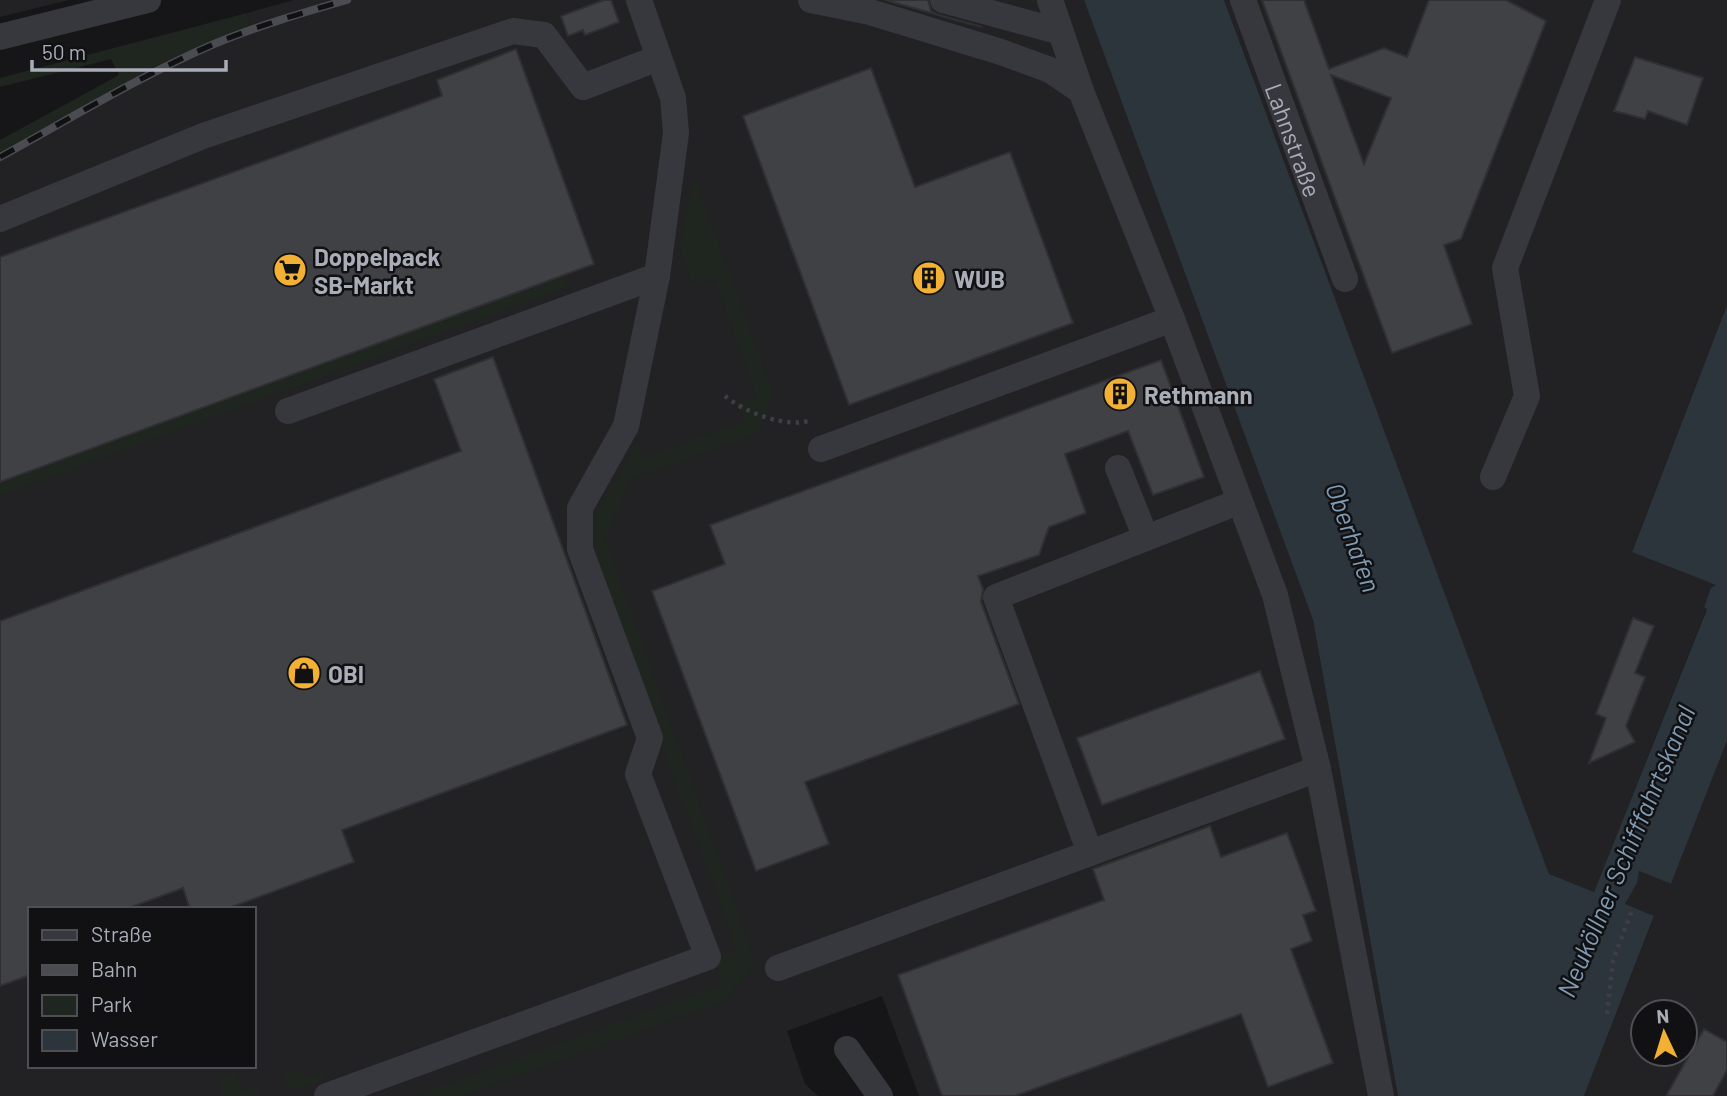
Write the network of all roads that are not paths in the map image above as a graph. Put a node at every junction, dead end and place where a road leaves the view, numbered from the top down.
1 (148, 0) edge
2 (639, 0) edge
3 (811, 0) edge
4 (943, 0) edge
5 (1050, 0) edge
6 (1243, 0) edge
7 (1608, 0) edge
8 (110, 5) edge
9 (1061, 32) junction
10 (0, 37) edge
11 (658, 58) junction
12 (1081, 91) junction
13 (0, 219) edge
14 (657, 276) junction
15 (1345, 279) dead end
16 (1172, 319) junction
17 (288, 411) dead end
18 (821, 449) dead end
19 (1118, 468) dead end
20 (1493, 477) dead end
21 (1238, 502) junction
22 (1146, 538) junction
23 (1318, 769) junction
24 (1090, 853) junction
25 (778, 968) dead end
26 (847, 1049) dead end
27 (327, 1096) edge
28 (880, 1096) edge
29 (1381, 1096) edge

1 - 8 street
2 - 11 street
3 - 12 street
4 - 9 street
5 - 9 street
6 - 15 street, Lahnstraße
7 - 20 street
8 - 10 street
9 - 12 street
11 - 13 street
11 - 14 street
12 - 16 street
14 - 17 street
14 - 27 street
16 - 18 street
16 - 21 street
19 - 22 street
21 - 22 street
21 - 23 street
22 - 24 street
23 - 24 street
23 - 29 street
24 - 25 street
26 - 28 street

